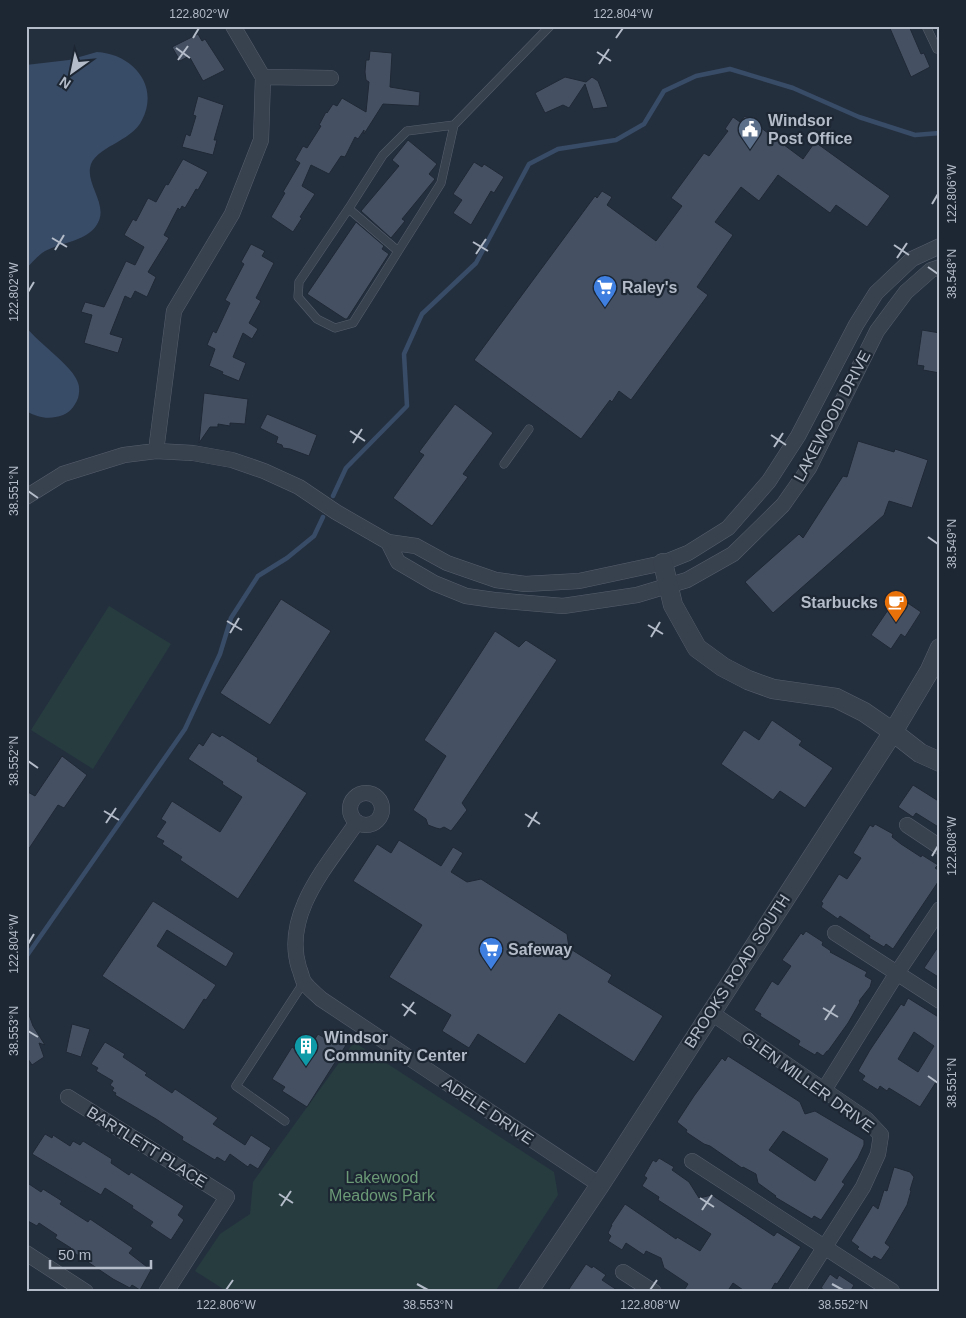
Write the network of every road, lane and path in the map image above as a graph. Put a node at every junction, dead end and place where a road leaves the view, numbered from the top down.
1 (233, 26) edge
2 (550, 26) edge
3 (926, 26) edge
4 (937, 49) dead end
5 (263, 77) junction
6 (331, 78) dead end
7 (454, 125) junction
8 (349, 209) junction
9 (940, 246) edge
10 (398, 251) junction
11 (940, 268) edge
12 (529, 429) dead end
13 (156, 451) junction
14 (504, 464) dead end
15 (26, 497) edge
16 (388, 542) junction
17 (662, 563) junction
18 (669, 586) junction
19 (940, 648) edge
20 (893, 732) junction
21 (940, 762) edge
22 (357, 822) dead end
23 (907, 825) dead end
24 (940, 847) edge
25 (940, 909) edge
26 (835, 933) dead end
27 (897, 973) junction
28 (304, 982) junction
29 (940, 1001) edge
30 (710, 1012) junction
31 (824, 1090) junction
32 (68, 1097) dead end
33 (284, 1121) dead end
34 (692, 1161) dead end
35 (600, 1185) junction
36 (825, 1248) junction
37 (26, 1253) edge
38 (623, 1272) dead end
39 (892, 1291) edge
40 (86, 1292) edge
41 (166, 1292) edge
42 (528, 1292) edge
43 (654, 1292) edge
44 (796, 1292) edge

1 - 5 street
2 - 7 lane
3 - 4 lane
5 - 6 street
5 - 13 street
7 - 8 lane
7 - 10 lane
8 - 10 lane
8 - 10 lane
9 - 17 street, LAKEWOOD DRIVE
11 - 18 street, LAKEWOOD DRIVE
12 - 14 lane
13 - 15 street, LAKEWOOD DRIVE
13 - 16 street, LAKEWOOD DRIVE
16 - 17 street, LAKEWOOD DRIVE
16 - 18 street, LAKEWOOD DRIVE
17 - 18 street
18 - 20 street
19 - 20 street, BROOKS ROAD SOUTH
20 - 21 street
20 - 30 street, BROOKS ROAD SOUTH
22 - 28 street
23 - 24 street
25 - 27 street
26 - 27 street
27 - 29 street
27 - 31 street
28 - 33 lane
28 - 35 street, ADELE DRIVE
30 - 31 street, GLEN MILLER DRIVE
30 - 35 street, BROOKS ROAD SOUTH
31 - 36 street, GLEN MILLER DRIVE
32 - 41 street, BARTLETT PLACE
34 - 36 street
35 - 42 street, BROOKS ROAD SOUTH
36 - 39 street
36 - 44 street, GLEN MILLER DRIVE
37 - 40 street
38 - 43 street

